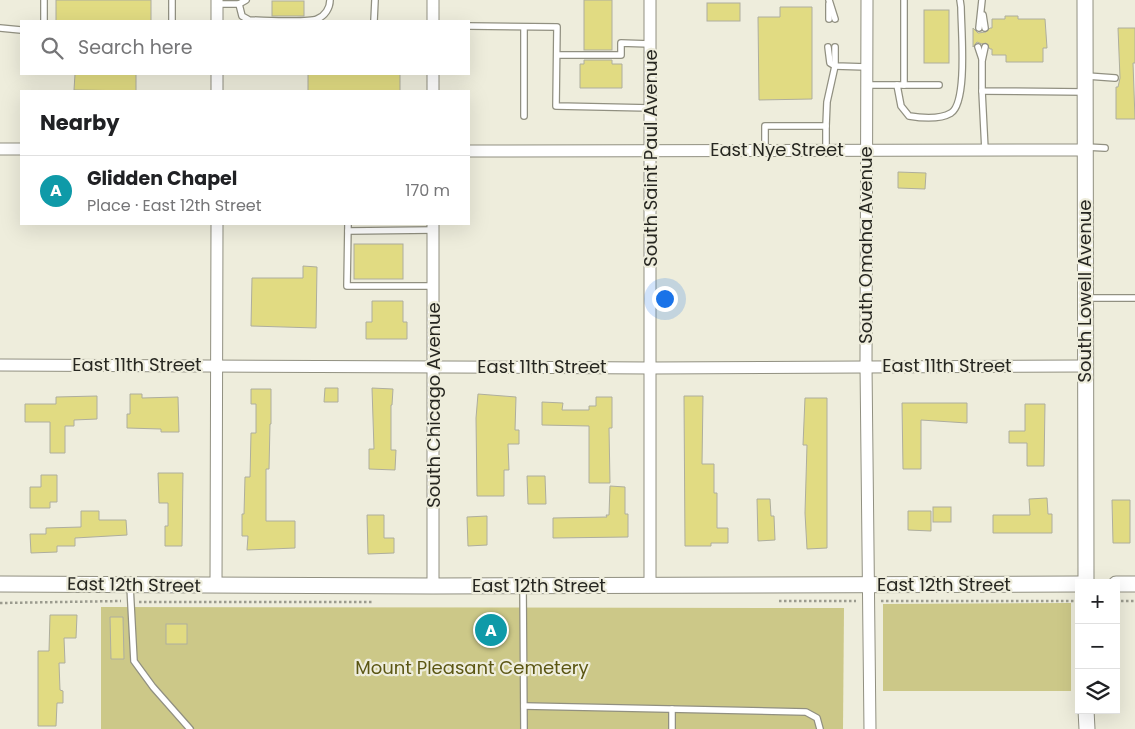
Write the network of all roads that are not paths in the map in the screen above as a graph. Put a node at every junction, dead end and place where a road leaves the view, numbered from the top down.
1 (44, 0) edge
2 (172, 0) edge
3 (246, 0) edge
4 (330, 0) edge
5 (375, 0) edge
6 (434, 0) edge
7 (650, 0) edge
8 (829, 0) edge
9 (867, 0) edge
10 (904, 0) edge
11 (960, 0) edge
12 (982, 0) edge
13 (1085, 0) edge
14 (217, 2) edge
15 (239, 4) junction
16 (832, 19) dead end
17 (44, 20) edge
18 (172, 20) edge
19 (217, 20) edge
20 (374, 20) edge
21 (434, 20) edge
22 (470, 26) edge
23 (524, 26) junction
24 (0, 28) edge
25 (982, 28) dead end
26 (20, 30) edge
27 (650, 44) junction
28 (828, 47) dead end
29 (835, 47) dead end
30 (982, 47) dead end
31 (557, 55) junction
32 (835, 66) junction
33 (867, 67) junction
34 (217, 75) edge
35 (434, 75) edge
36 (1085, 76) junction
37 (1115, 78) dead end
38 (867, 85) junction
39 (900, 85) junction
40 (939, 85) dead end
41 (217, 90) edge
42 (434, 90) edge
43 (982, 91) junction
44 (1085, 92) junction
45 (651, 108) junction
46 (524, 116) dead end
47 (826, 126) junction
48 (1084, 148) junction
49 (1105, 148) dead end
50 (0, 149) edge
51 (20, 149) edge
52 (651, 150) junction
53 (765, 150) junction
54 (826, 150) junction
55 (866, 150) junction
56 (985, 150) junction
57 (470, 151) edge
58 (217, 225) edge
59 (348, 225) edge
60 (434, 227) edge
61 (348, 231) junction
62 (434, 286) junction
63 (1084, 298) junction
64 (1135, 298) edge
65 (0, 365) edge
66 (216, 365) junction
67 (866, 366) junction
68 (1085, 366) junction
69 (434, 367) junction
70 (651, 368) junction
71 (1086, 579) edge
72 (0, 584) edge
73 (129, 584) junction
74 (1075, 584) edge
75 (1120, 584) edge
76 (1135, 584) edge
77 (869, 585) junction
78 (216, 586) junction
79 (433, 586) junction
80 (523, 586) junction
81 (650, 586) junction
82 (524, 706) junction
83 (672, 709) junction
84 (1086, 714) edge
85 (190, 729) edge
86 (524, 729) edge
87 (672, 729) edge
88 (820, 729) edge
89 (870, 729) edge
90 (1086, 729) edge

1 - 17 lane
2 - 18 lane
3 - 15 lane
4 - 15 lane
5 - 20 lane
6 - 21 street
7 - 27 street, South Saint Paul Avenue
8 - 16 lane
9 - 33 street, South Omaha Avenue
10 - 39 lane
11 - 39 lane
12 - 25 lane
13 - 36 street, South Lowell Avenue
14 - 15 lane
14 - 19 street
22 - 23 lane
23 - 31 lane
23 - 46 lane
24 - 26 lane
27 - 31 lane
27 - 45 street, South Saint Paul Avenue
28 - 32 lane
29 - 32 lane
30 - 43 lane
31 - 45 lane
32 - 33 lane
32 - 47 lane
33 - 38 street, South Omaha Avenue
34 - 41 street
35 - 42 street
36 - 37 lane
36 - 44 street, South Lowell Avenue
38 - 39 lane
38 - 55 street, South Omaha Avenue
39 - 40 lane
43 - 44 lane
43 - 56 lane
44 - 48 street, South Lowell Avenue
45 - 52 street, South Saint Paul Avenue
47 - 53 lane
47 - 54 lane
48 - 49 lane
48 - 56 street, East Nye Street
48 - 63 street, South Lowell Avenue
50 - 51 street
52 - 53 street, East Nye Street
52 - 57 street, East Nye Street
52 - 70 street, South Saint Paul Avenue
53 - 54 street, East Nye Street
54 - 55 street, East Nye Street
55 - 56 street, East Nye Street
55 - 67 street, South Omaha Avenue
58 - 66 street
59 - 61 lane
60 - 61 lane
60 - 62 street, South Chicago Avenue
61 - 62 lane
62 - 69 street, South Chicago Avenue
63 - 64 lane
63 - 68 street, South Lowell Avenue
65 - 66 street, East 11th Street
66 - 69 street, East 11th Street
66 - 78 street
67 - 68 street, East 11th Street
67 - 70 street, East 11th Street
67 - 77 street, South Omaha Avenue
68 - 71 street, South Lowell Avenue
69 - 70 street, East 11th Street
69 - 79 street, South Chicago Avenue
70 - 81 street, South Saint Paul Avenue
72 - 73 street, East 12th Street
73 - 78 street, East 12th Street
73 - 85 lane
74 - 77 street, East 12th Street
75 - 76 street
77 - 81 street, East 12th Street
77 - 89 street, South Omaha Avenue
78 - 79 street, East 12th Street
79 - 80 street, East 12th Street
80 - 81 street, East 12th Street
80 - 82 lane
82 - 83 lane
82 - 86 lane
83 - 87 lane
83 - 88 lane
84 - 90 street

